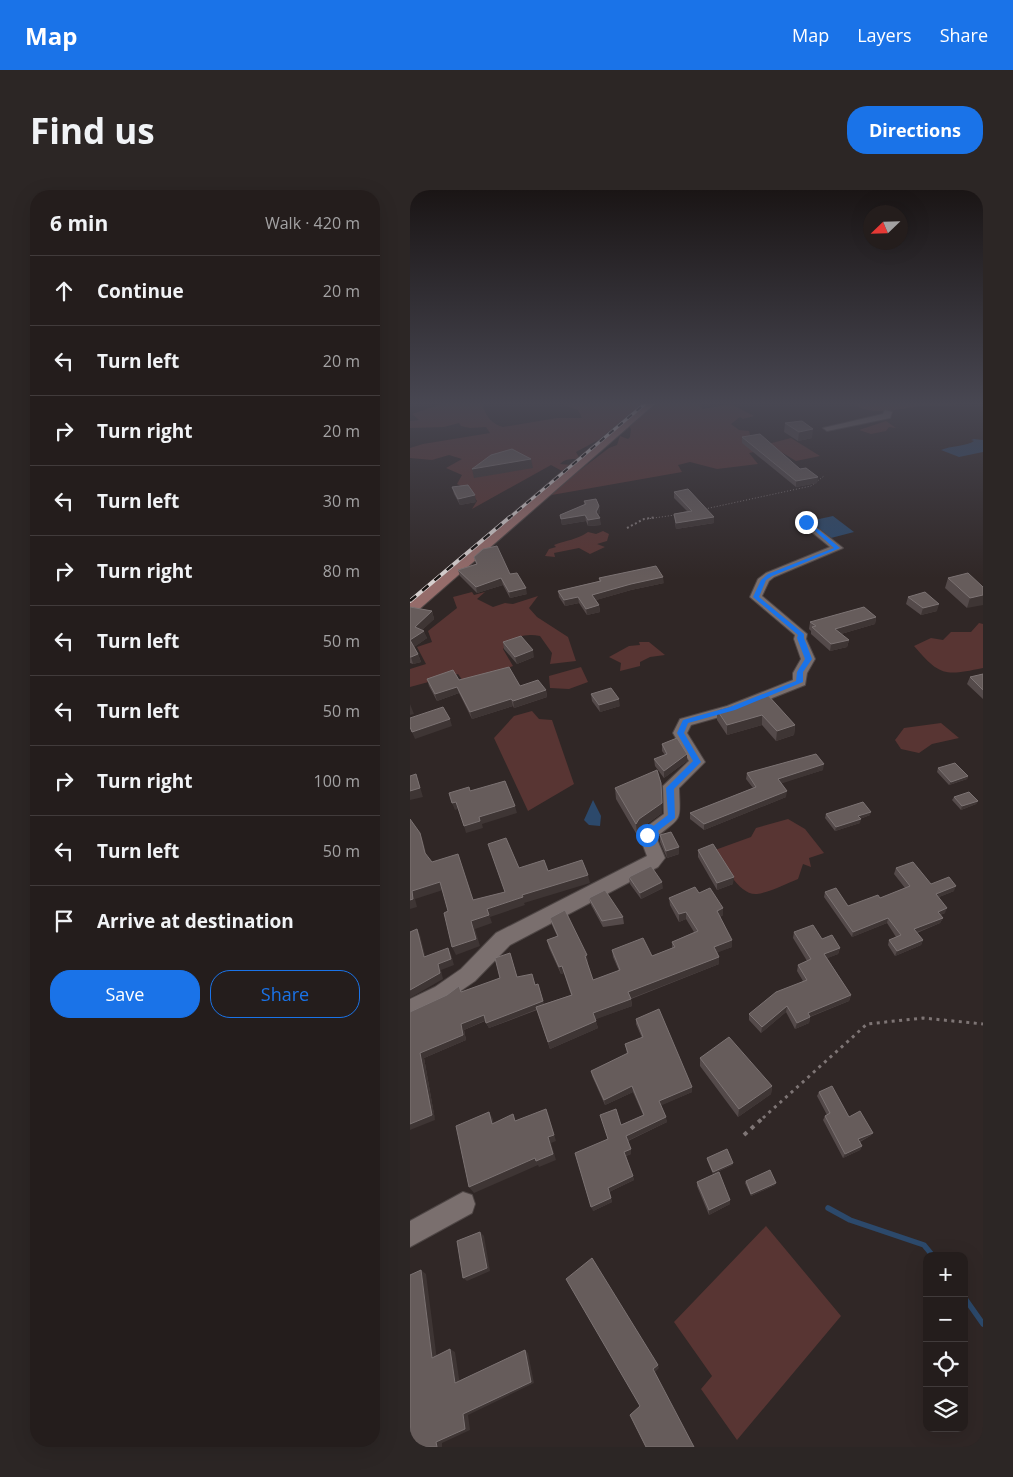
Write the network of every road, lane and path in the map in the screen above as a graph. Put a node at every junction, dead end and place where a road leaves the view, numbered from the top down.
1 (583, 461) edge
2 (824, 476) dead end
3 (702, 510) edge
4 (682, 514) edge
5 (806, 522) dead end
6 (627, 528) dead end
7 (410, 608) edge
8 (410, 1009) edge
9 (983, 1024) edge
10 (744, 1135) dead end
11 (463, 1204) dead end
12 (410, 1235) edge

1 - 7 main road
2 - 3 path
4 - 6 path
5 - 8 street
9 - 10 path
11 - 12 street

